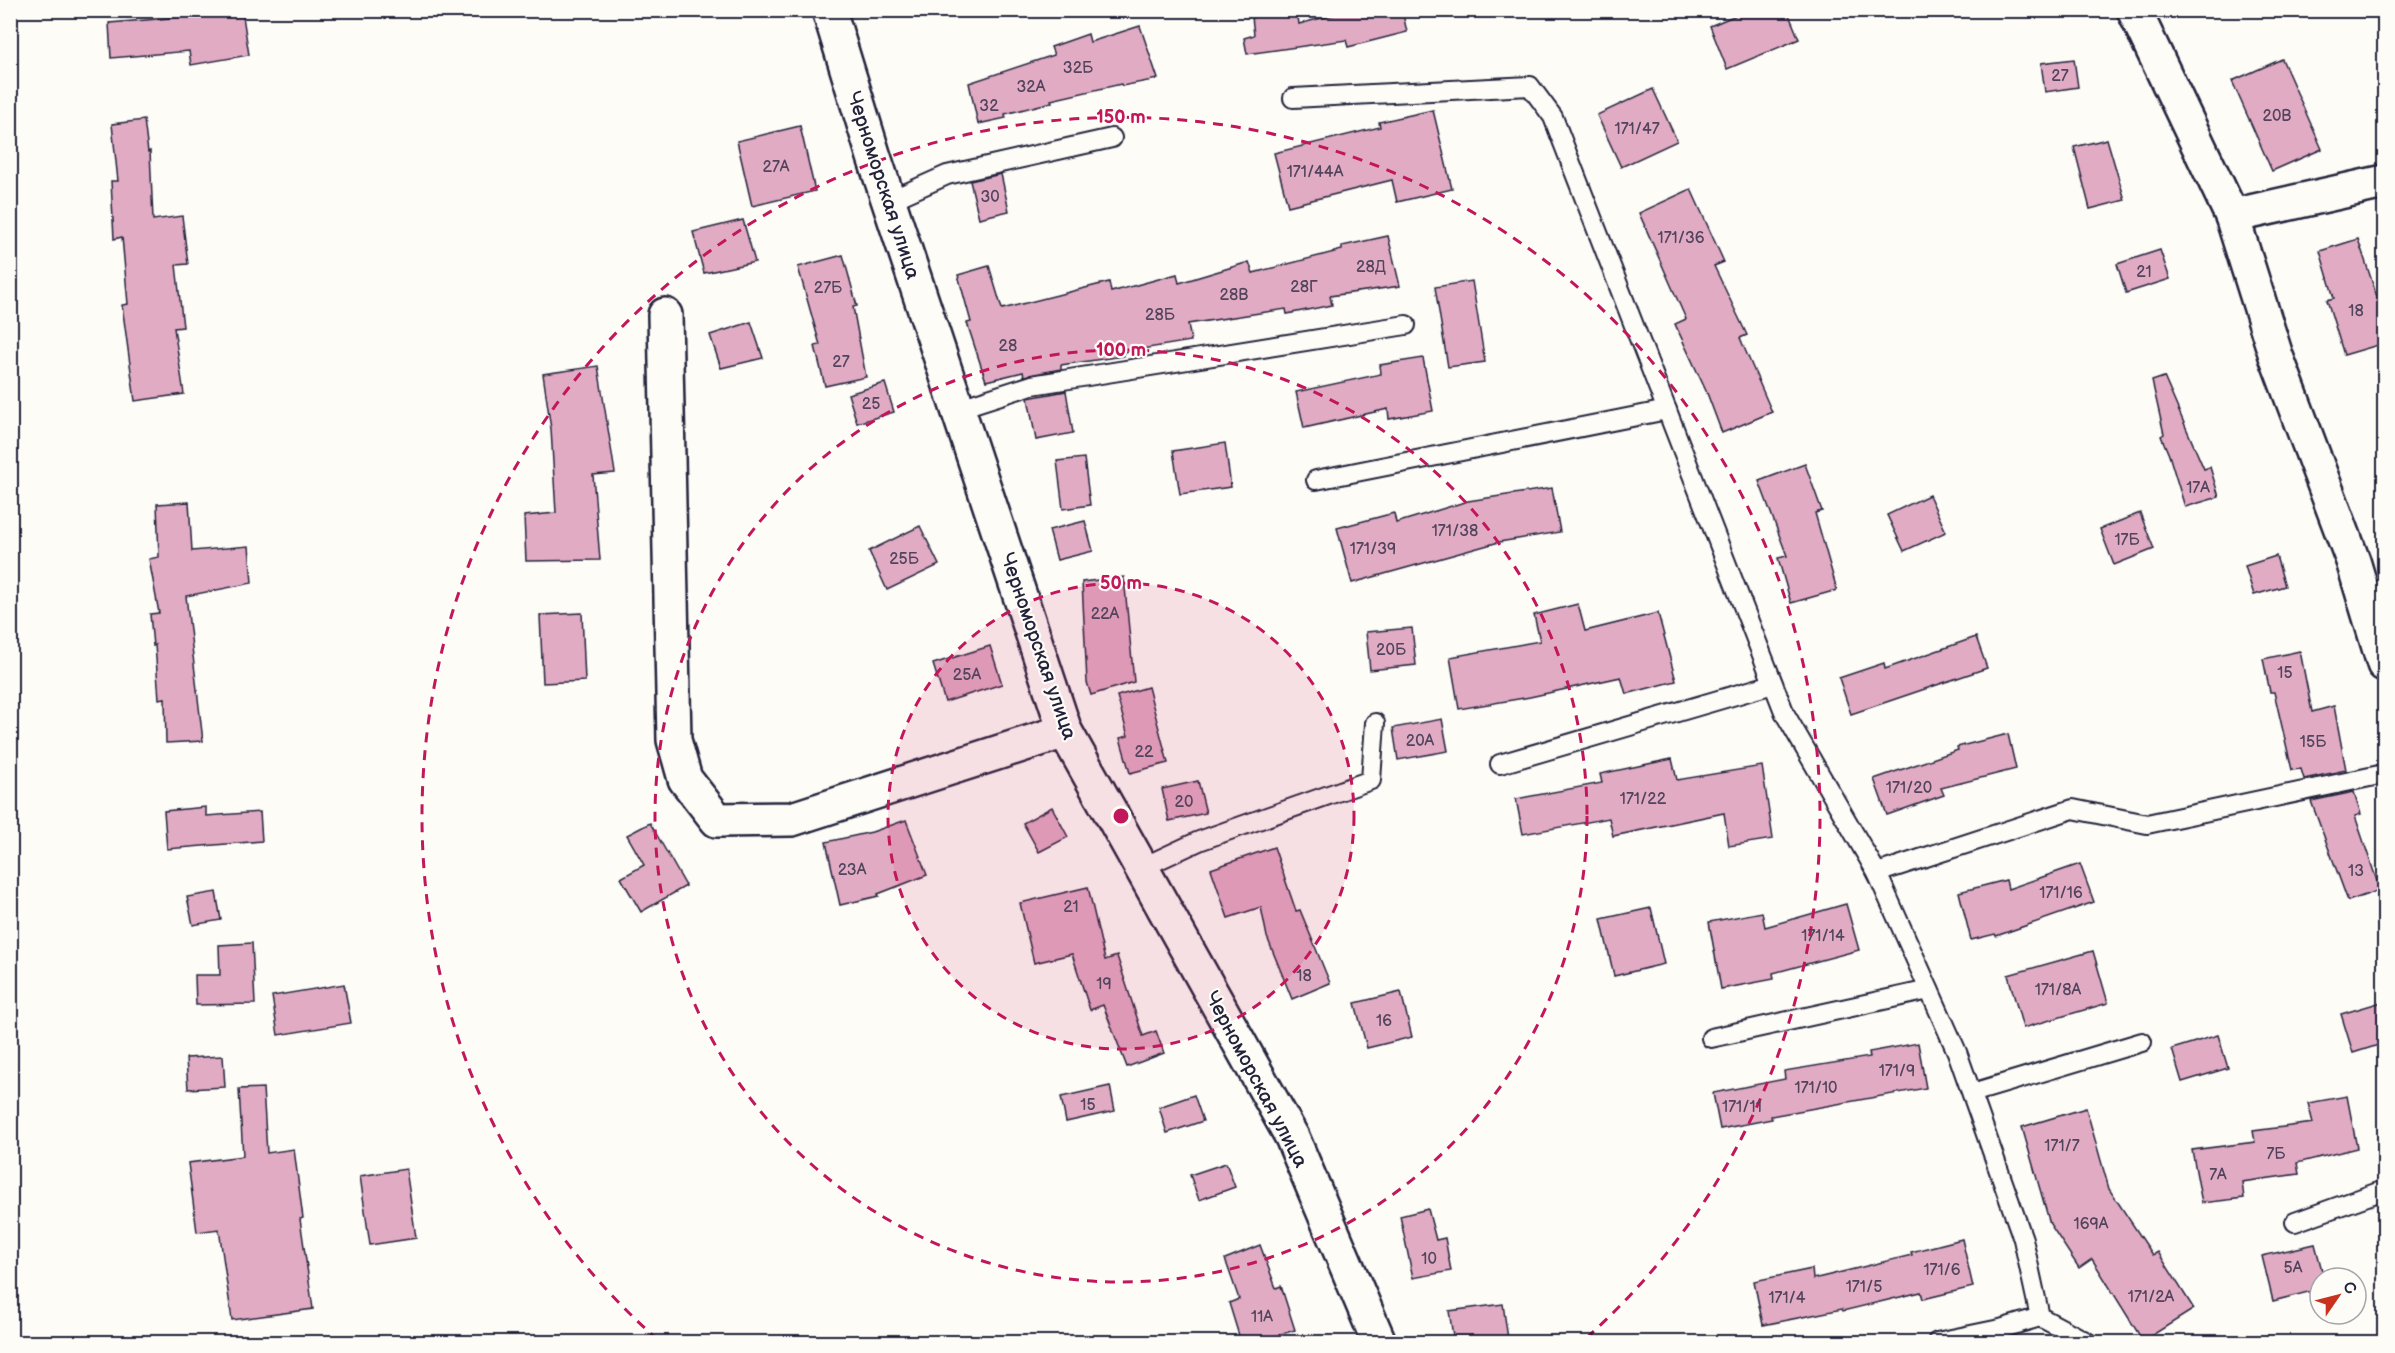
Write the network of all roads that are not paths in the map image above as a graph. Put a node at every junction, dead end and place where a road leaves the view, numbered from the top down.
1 (829, 10) edge
2 (2134, 10) edge
3 (1293, 98) dead end
4 (1112, 138) dead end
5 (2385, 182) edge
6 (889, 201) junction
7 (2232, 216) junction
8 (665, 315) dead end
9 (1406, 325) dead end
10 (957, 409) junction
11 (1666, 410) junction
12 (1316, 480) dead end
13 (2385, 664) edge
14 (1773, 684) junction
15 (1375, 723) dead end
16 (1065, 731) junction
17 (1500, 764) dead end
18 (2385, 774) edge
19 (1141, 868) junction
20 (1877, 873) junction
21 (1929, 990) junction
22 (1711, 1038) dead end
23 (2142, 1042) dead end
24 (1972, 1093) junction
25 (2385, 1190) edge
26 (2295, 1221) dead end
27 (2040, 1317) junction
28 (1379, 1342) edge
29 (1937, 1342) edge
30 (2087, 1342) edge

1 - 6 street, Черноморская улица
2 - 7 street
3 - 11 lane
4 - 6 lane
5 - 7 street
6 - 10 street, Черноморская улица
7 - 13 street
8 - 16 street
9 - 10 lane
10 - 16 street, Черноморская улица
11 - 12 lane
11 - 14 lane
14 - 17 lane
14 - 20 lane
15 - 19 lane
16 - 19 street, Черноморская улица
18 - 20 lane
19 - 28 street, Черноморская улица
20 - 21 lane
21 - 22 lane
21 - 24 lane
23 - 24 lane
24 - 27 lane
25 - 26 lane
27 - 29 lane
27 - 30 lane

